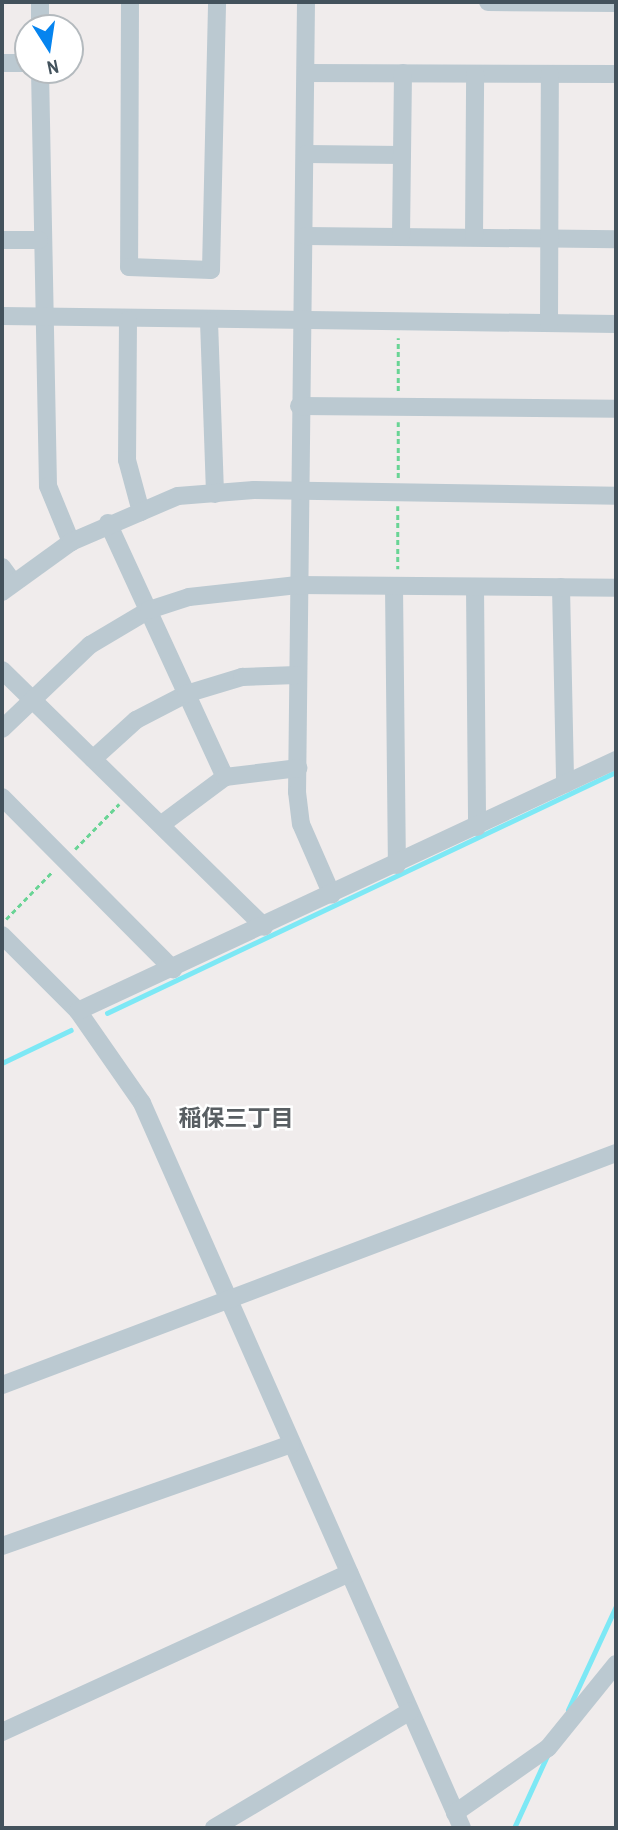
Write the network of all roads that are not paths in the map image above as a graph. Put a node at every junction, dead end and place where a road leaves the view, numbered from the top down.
1 (130, 2) edge
2 (217, 2) edge
3 (306, 2) edge
4 (488, 2) edge
5 (616, 3) edge
6 (306, 73) junction
7 (403, 73) junction
8 (475, 74) junction
9 (550, 74) junction
10 (616, 74) edge
11 (40, 84) edge
12 (306, 154) junction
13 (402, 155) junction
14 (306, 236) junction
15 (401, 237) junction
16 (474, 237) junction
17 (550, 238) junction
18 (616, 239) edge
19 (2, 240) edge
20 (39, 240) junction
21 (2, 316) edge
22 (48, 318) junction
23 (128, 320) junction
24 (209, 321) junction
25 (301, 322) junction
26 (549, 323) junction
27 (616, 324) edge
28 (299, 406) junction
29 (616, 410) edge
30 (215, 494) junction
31 (300, 495) junction
32 (616, 496) edge
33 (141, 512) junction
34 (108, 523) junction
35 (71, 542) junction
36 (5, 580) edge
37 (297, 584) junction
38 (394, 586) junction
39 (475, 587) junction
40 (561, 587) junction
41 (616, 588) edge
42 (149, 610) junction
43 (2, 670) edge
44 (297, 675) junction
45 (186, 694) junction
46 (31, 699) junction
47 (2, 729) edge
48 (93, 759) junction
49 (616, 760) edge
50 (298, 768) junction
51 (225, 777) junction
52 (565, 784) junction
53 (2, 797) edge
54 (162, 824) junction
55 (477, 827) junction
56 (397, 865) junction
57 (332, 895) junction
58 (264, 927) junction
59 (2, 935) edge
60 (173, 969) junction
61 (78, 1011) junction
62 (616, 1153) edge
63 (229, 1300) junction
64 (2, 1385) edge
65 (291, 1444) junction
66 (2, 1546) edge
67 (349, 1573) junction
68 (616, 1664) edge
69 (410, 1711) junction
70 (2, 1732) edge
71 (458, 1820) edge
72 (214, 1828) edge

1 - 2 street
3 - 6 street
4 - 5 street
6 - 7 street
6 - 12 street
7 - 8 street
7 - 13 street
8 - 9 street
8 - 16 street
9 - 10 street
9 - 17 street
11 - 20 street
12 - 13 street
12 - 14 street
13 - 15 street
14 - 15 street
14 - 25 street
15 - 16 street
16 - 17 street
17 - 18 street
17 - 26 street
19 - 20 street
20 - 22 street
21 - 22 street
22 - 23 street
22 - 35 street
23 - 24 street
23 - 33 street
24 - 25 street
24 - 30 street
25 - 26 street
25 - 28 street
26 - 27 street
28 - 29 street
28 - 31 street
30 - 31 street
30 - 33 street
31 - 32 street
31 - 37 street
33 - 34 street
34 - 35 street
34 - 42 street
35 - 36 street
37 - 38 street
37 - 42 street
37 - 44 street
38 - 39 street
38 - 56 street
39 - 40 street
39 - 55 street
40 - 41 street
40 - 52 street
42 - 45 street
42 - 46 street
43 - 46 street
44 - 45 street
44 - 50 street
45 - 48 street
45 - 51 street
46 - 47 street
46 - 48 street
48 - 54 street
49 - 52 street
50 - 51 street
50 - 57 street
51 - 54 street
52 - 55 street
53 - 60 street
54 - 58 street
55 - 56 street
56 - 57 street
57 - 58 street
58 - 60 street
59 - 61 street
60 - 61 street
61 - 63 street
62 - 63 street
63 - 64 street
63 - 65 street
65 - 66 street
65 - 67 street
67 - 69 street
67 - 70 street
68 - 71 street
69 - 71 street
69 - 72 street

